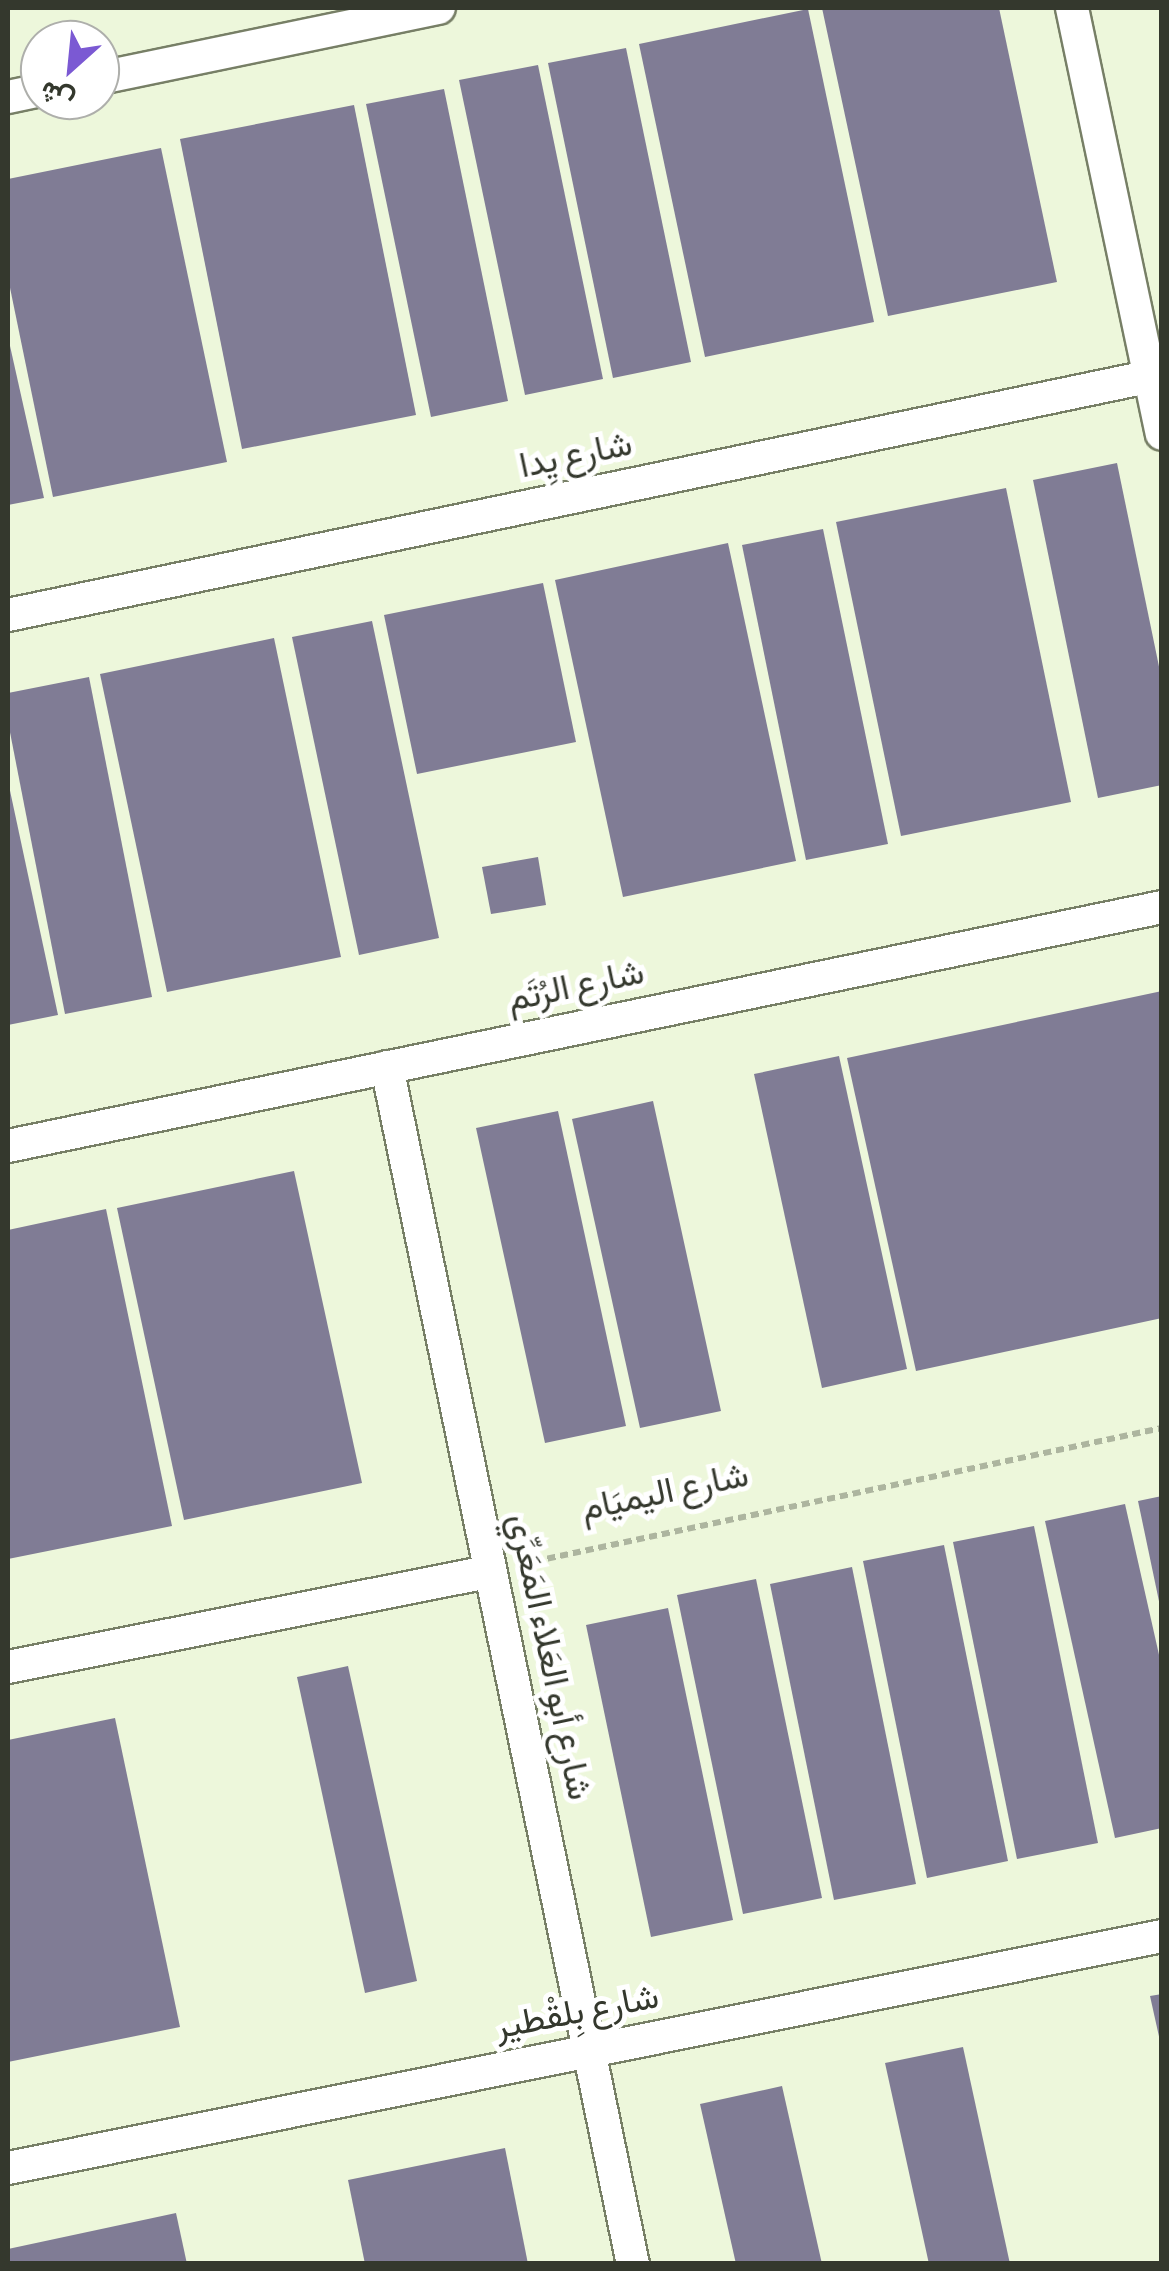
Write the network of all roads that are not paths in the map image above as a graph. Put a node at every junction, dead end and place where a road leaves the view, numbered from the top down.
1 (438, 8) edge
2 (1072, 8) edge
3 (120, 74) edge
4 (1156, 376) edge
5 (1162, 434) edge
6 (8, 615) edge
7 (1162, 906) edge
8 (387, 1067) junction
9 (8, 1146) edge
10 (490, 1570) junction
11 (8, 1667) edge
12 (1162, 1936) edge
13 (589, 2052) junction
14 (8, 2168) edge
15 (633, 2264) edge

1 - 3 street
2 - 4 street
4 - 5 street
4 - 6 street, شارع يِدا
7 - 8 street, شارع الرُتَم
8 - 9 street, شارع الرُتَم
8 - 10 street, شارع أبو العَلاء المَعَرِّي
10 - 11 street
10 - 13 street, شارع أبو العَلاء المَعَرِّي
12 - 13 street, شارع بِلقْطير
13 - 14 street, شارع بِلقْطير
13 - 15 street, شارع أبو العَلاء المَعَرِّي

